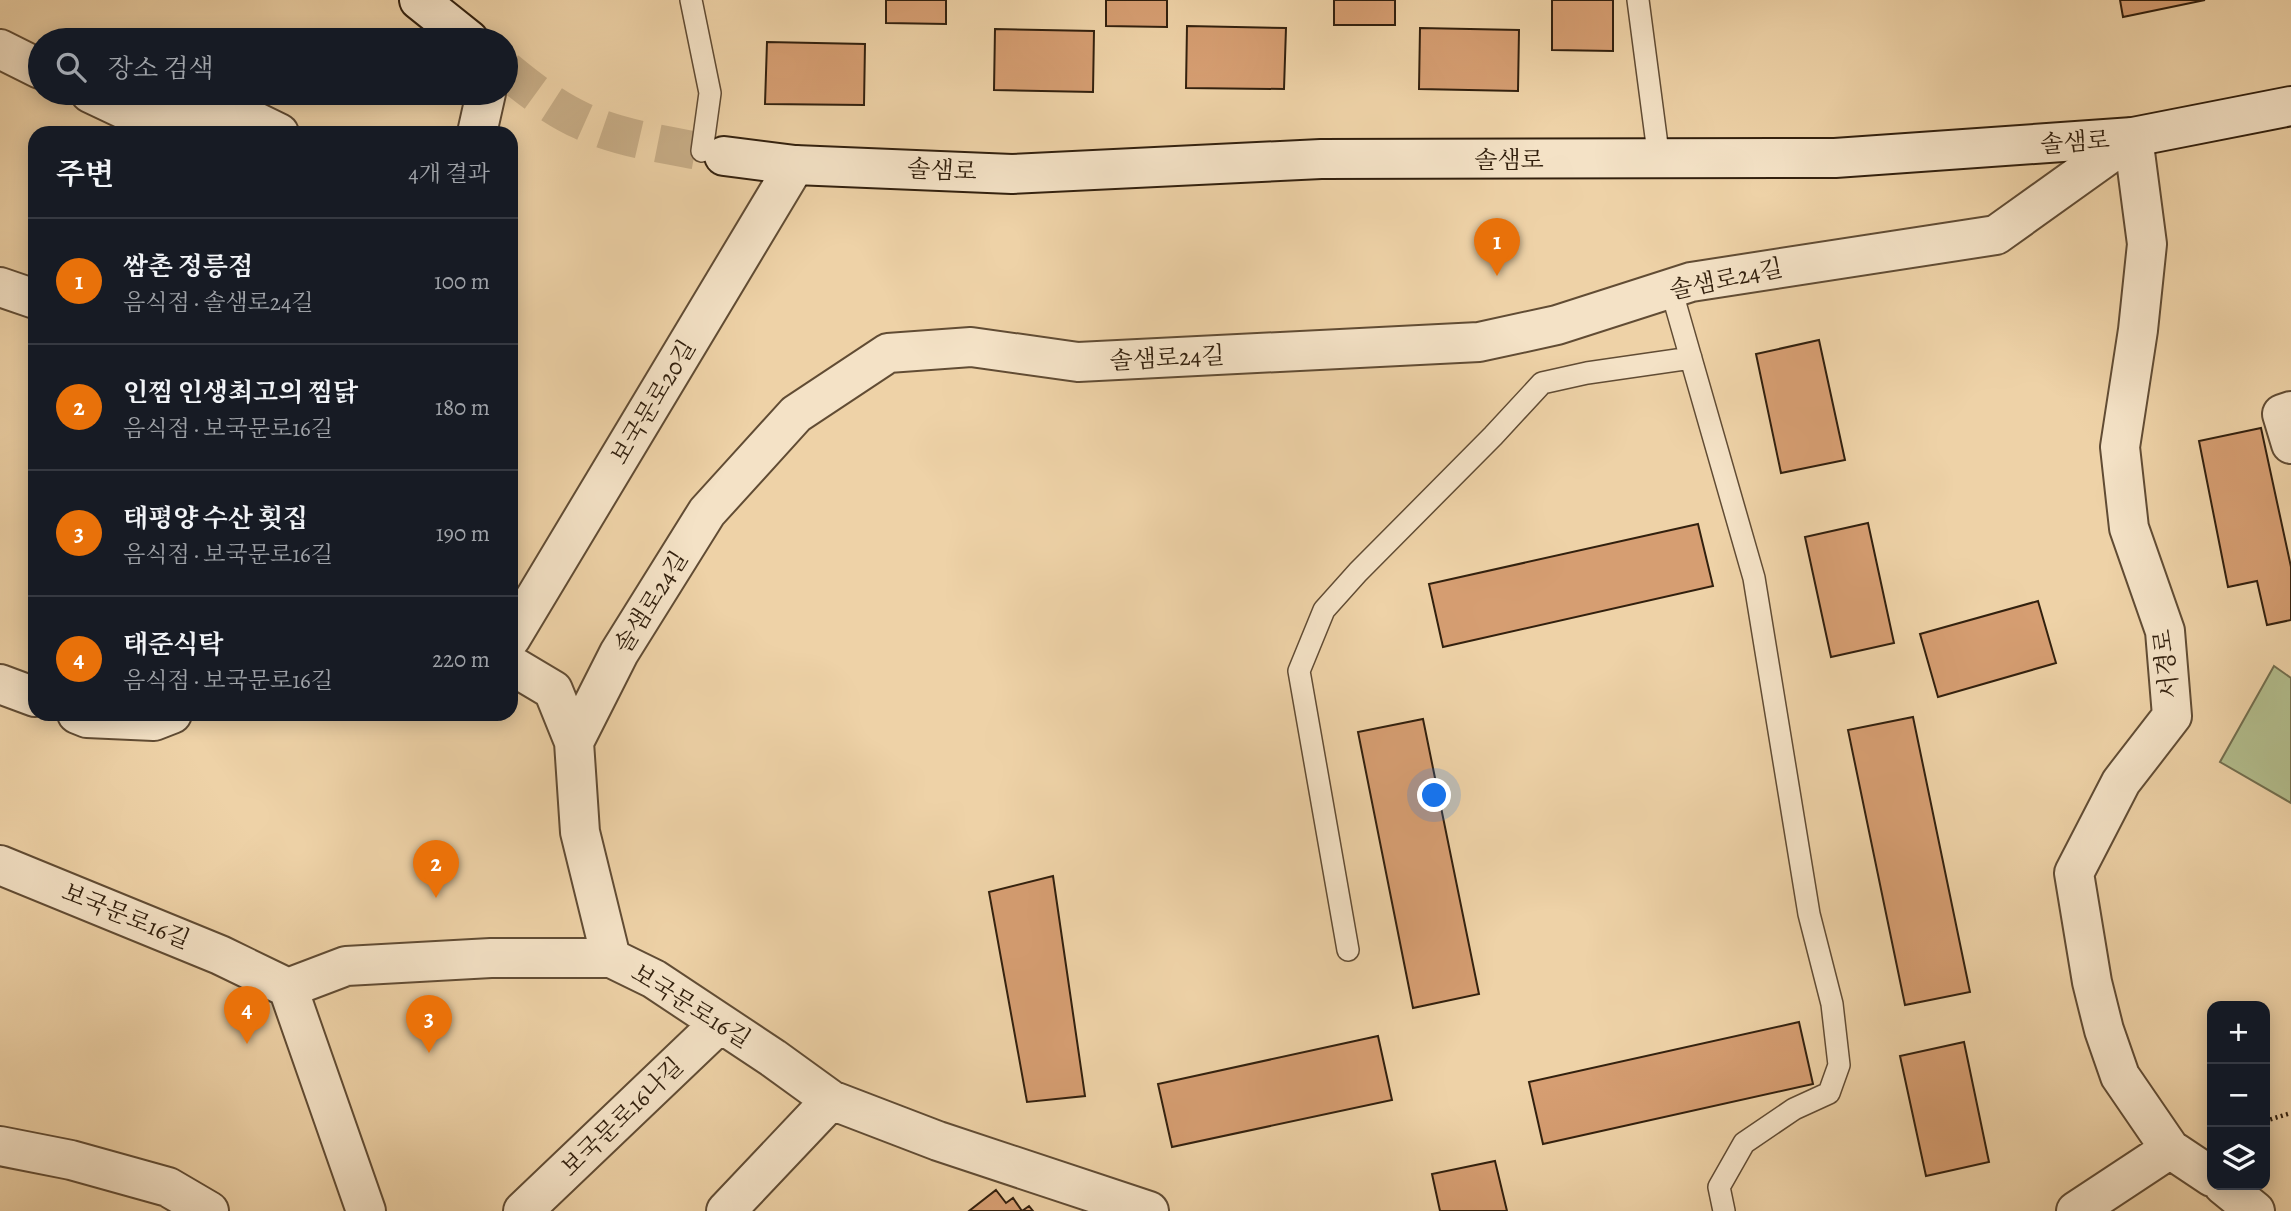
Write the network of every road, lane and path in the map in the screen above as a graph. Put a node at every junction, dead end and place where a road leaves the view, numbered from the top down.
1 (419, 0) edge
2 (691, 0) edge
3 (1639, 0) edge
4 (454, 28) edge
5 (0, 49) edge
6 (28, 63) edge
7 (115, 105) edge
8 (483, 105) edge
9 (2291, 106) edge
10 (265, 126) edge
11 (479, 126) edge
12 (2133, 138) junction
13 (713, 153) joint
14 (1658, 160) junction
15 (795, 165) junction
16 (0, 287) edge
17 (1671, 289) junction
18 (28, 297) edge
19 (1690, 358) junction
20 (2291, 411) edge
21 (2291, 444) edge
22 (518, 626) edge
23 (518, 669) edge
24 (0, 684) edge
25 (28, 694) edge
26 (573, 743) junction
27 (0, 865) edge
28 (1348, 950) dead end
29 (611, 958) junction
30 (288, 988) junction
31 (720, 1023) junction
32 (831, 1100) junction
33 (2291, 1113) edge
34 (2270, 1119) edge
35 (0, 1146) edge
36 (2170, 1149) junction
37 (2207, 1174) edge
38 (2229, 1190) edge
39 (1071, 1198) edge
40 (209, 1211) edge
41 (366, 1211) edge
42 (523, 1211) edge
43 (726, 1211) edge
44 (1149, 1211) edge
45 (1724, 1211) edge
46 (2076, 1211) edge
47 (2256, 1211) edge

1 - 4 street
2 - 13 lane
3 - 14 lane
5 - 6 street
7 - 10 street
8 - 11 street
9 - 12 street, 솔샘로
12 - 14 street, 솔샘로
12 - 17 street, 솔샘로24길
12 - 36 street, 서경로
13 - 15 street, 솔샘로
14 - 15 street, 솔샘로
15 - 22 street, 보국문로20길
16 - 18 street
17 - 19 lane
17 - 26 street, 솔샘로24길
19 - 28 lane
19 - 45 lane
20 - 21 street
23 - 26 street
24 - 25 street
26 - 29 street
27 - 30 street, 보국문로16길
29 - 30 street, 보국문로16길
29 - 31 street, 보국문로16길
30 - 41 street
31 - 32 street, 보국문로16길
31 - 42 street, 보국문로16나길
32 - 39 street, 보국문로16길
32 - 43 street
33 - 34 path
35 - 40 street
36 - 37 street, 서경로
36 - 46 street
38 - 47 street
39 - 44 street, 보국문로16길

